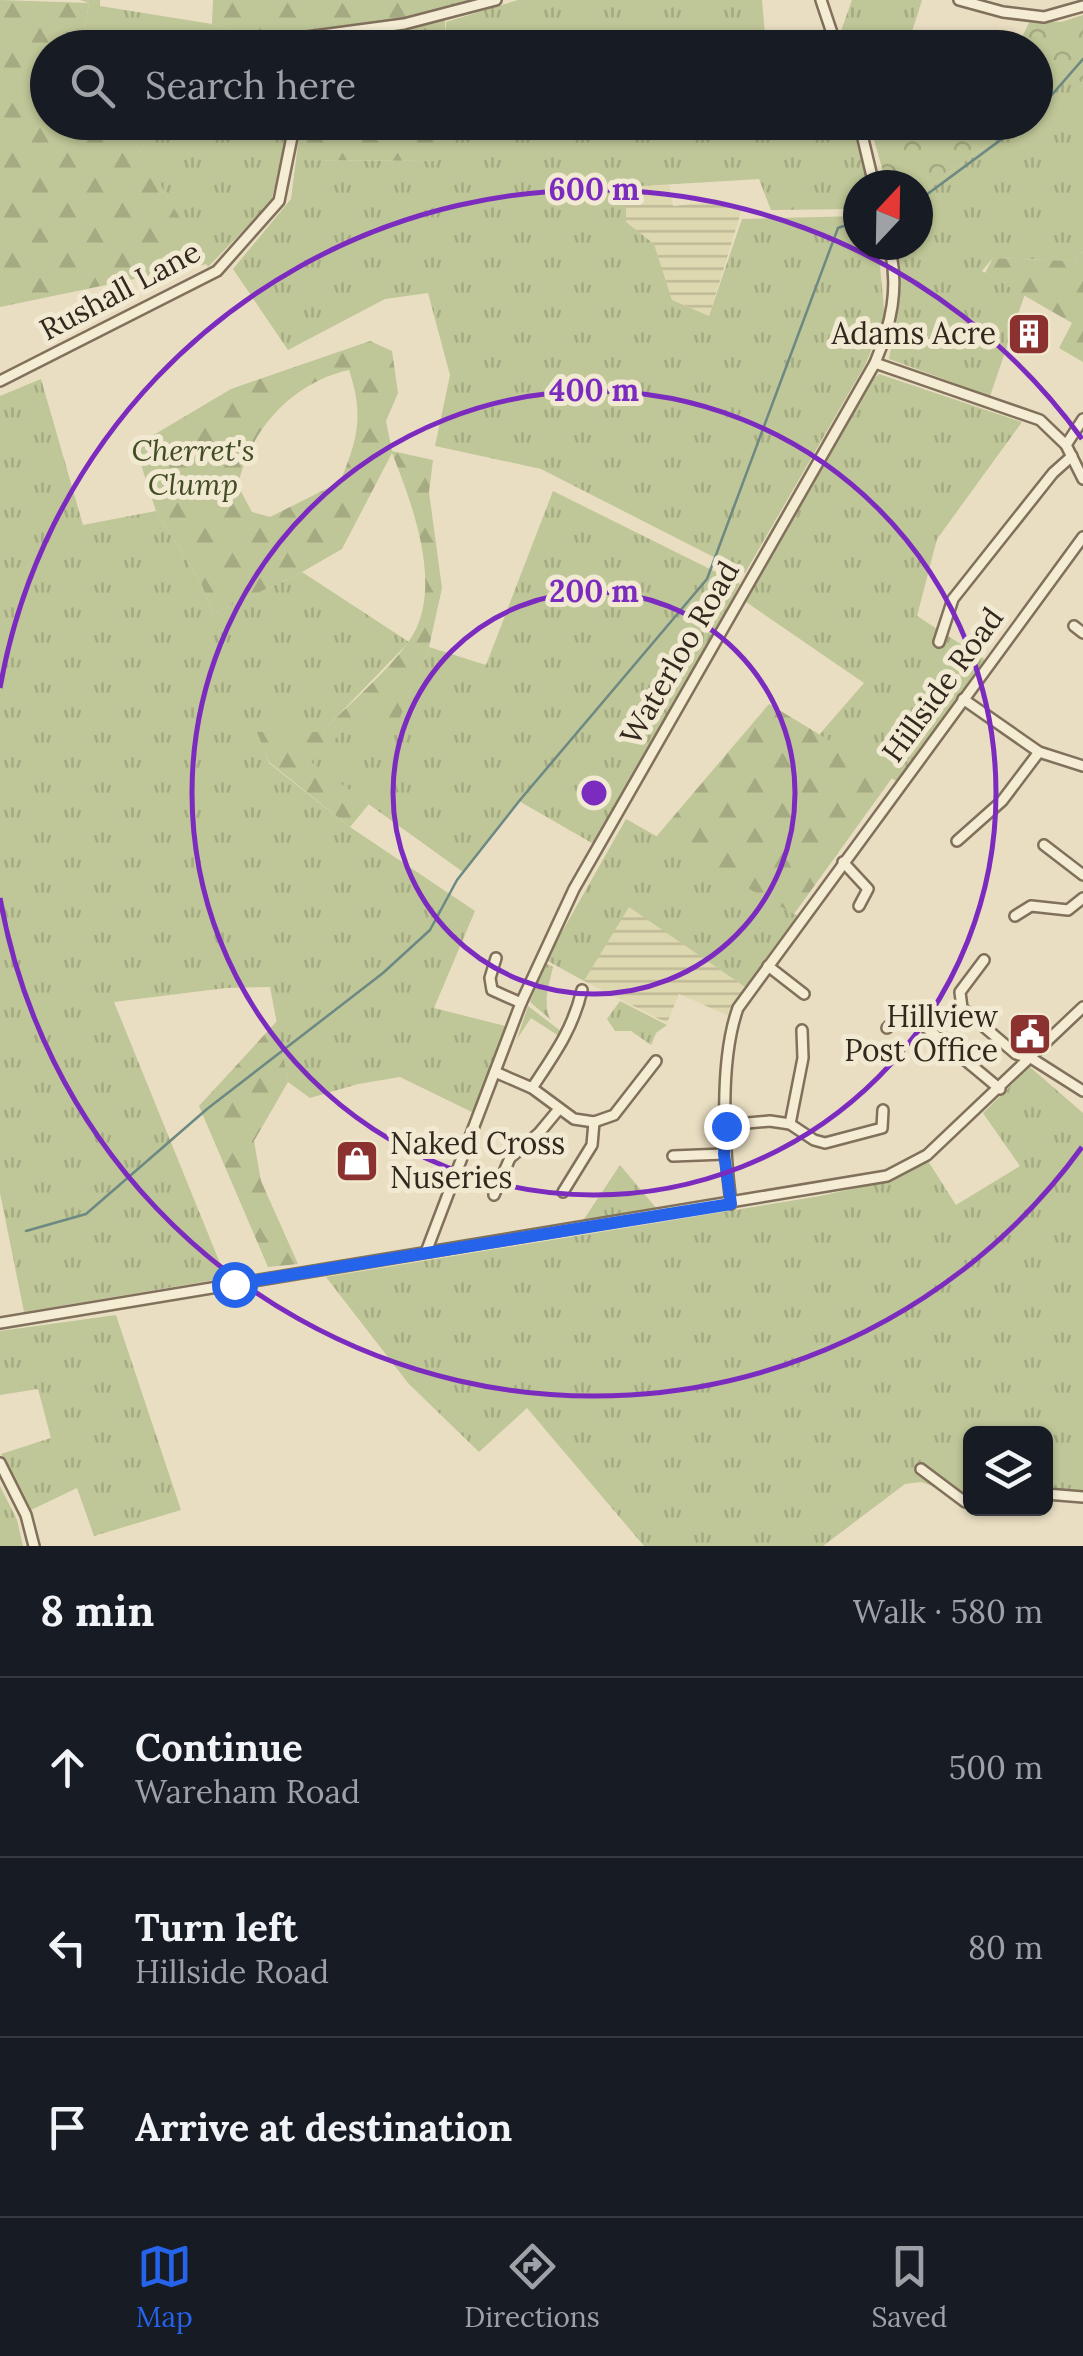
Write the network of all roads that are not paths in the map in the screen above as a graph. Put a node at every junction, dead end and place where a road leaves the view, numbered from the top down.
1 (496, 0) edge
2 (821, 0) edge
3 (959, 0) edge
4 (1083, 6) edge
5 (359, 30) edge
6 (832, 30) edge
7 (292, 140) edge
8 (863, 140) edge
9 (870, 170) edge
10 (890, 260) edge
11 (874, 364) junction
12 (0, 381) edge
13 (1083, 419) edge
14 (1066, 445) junction
15 (1072, 456) junction
16 (1083, 479) edge
17 (1083, 537) edge
18 (1074, 626) dead end
19 (1083, 634) edge
20 (939, 642) dead end
21 (963, 699) junction
22 (1038, 752) junction
23 (1083, 766) edge
24 (957, 841) dead end
25 (1049, 846) dead end
26 (843, 862) junction
27 (1083, 875) edge
28 (1083, 898) edge
29 (859, 906) dead end
30 (1014, 916) dead end
31 (496, 958) dead end
32 (984, 960) dead end
33 (768, 966) junction
34 (582, 990) dead end
35 (804, 994) dead end
36 (521, 1002) junction
37 (1083, 1007) edge
38 (887, 1028) dead end
39 (802, 1030) dead end
40 (1031, 1058) junction
41 (656, 1061) dead end
42 (495, 1072) junction
43 (532, 1088) junction
44 (1000, 1089) junction
45 (1083, 1092) edge
46 (559, 1109) junction
47 (882, 1110) dead end
48 (594, 1122) junction
49 (790, 1124) junction
50 (726, 1126) junction
51 (724, 1154) junction
52 (673, 1156) dead end
53 (563, 1192) dead end
54 (494, 1195) dead end
55 (731, 1204) junction
56 (426, 1252) junction
57 (0, 1323) edge
58 (0, 1464) edge
59 (921, 1469) dead end
60 (1053, 1495) edge
61 (1083, 1497) edge
62 (963, 1500) edge
63 (34, 1546) edge

1 - 5 street
2 - 6 street
3 - 4 street
7 - 12 street, Rushall Lane
8 - 9 street
10 - 11 street, Waterloo Road
11 - 14 street
11 - 36 street, Waterloo Road
13 - 14 street
14 - 15 street
15 - 16 street
15 - 20 street
17 - 21 street, Hillside Road
18 - 19 street
21 - 22 street
21 - 26 street, Hillside Road
22 - 23 street
22 - 24 street
25 - 27 street
26 - 29 street
26 - 33 street, Hillside Road
28 - 30 street
31 - 36 street
32 - 40 street
33 - 35 street
33 - 50 street, Hillside Road
34 - 43 street
36 - 42 street, Waterloo Road
37 - 40 street
38 - 44 street
39 - 49 street
40 - 44 street
40 - 45 street
41 - 48 street
42 - 43 street
42 - 56 street, Waterloo Road
43 - 46 street
44 - 55 street
46 - 48 street
46 - 54 street
47 - 49 street
48 - 53 street
49 - 50 street
50 - 51 street, Hillside Road
51 - 52 street
51 - 55 street, Hillside Road
55 - 56 street
56 - 57 street
58 - 63 street
59 - 62 street
60 - 61 street

